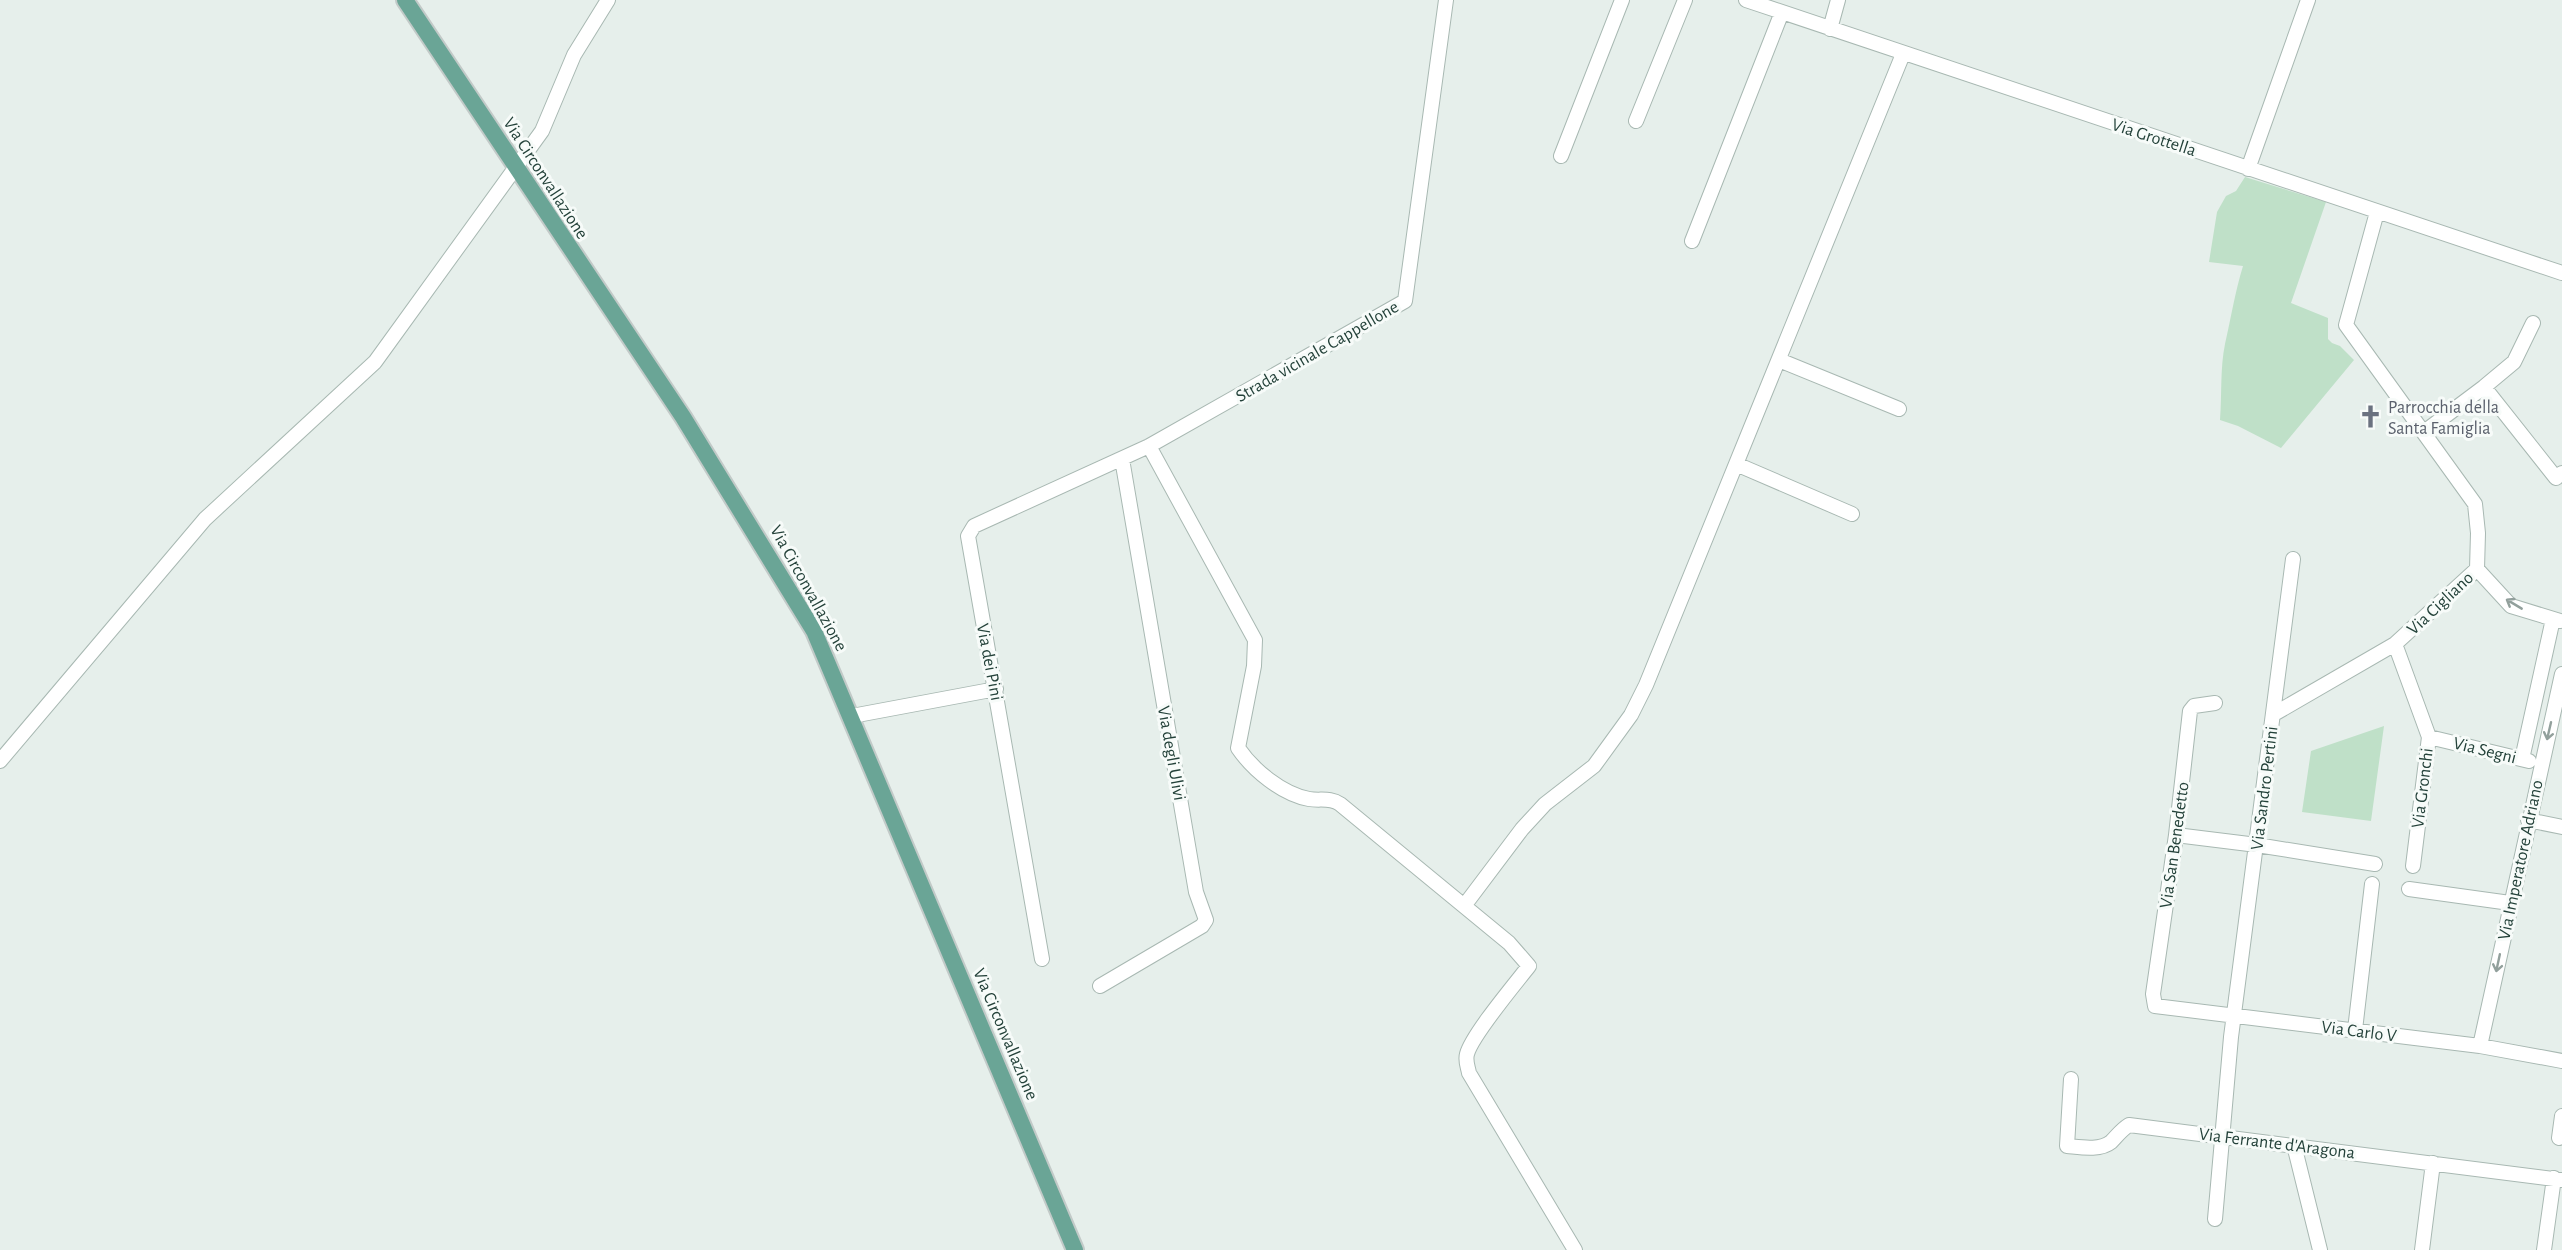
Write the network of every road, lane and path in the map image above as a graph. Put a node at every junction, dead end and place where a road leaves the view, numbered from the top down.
1 (405, 0) edge
2 (608, 0) edge
3 (1446, 0) edge
4 (1622, 0) edge
5 (1685, 0) edge
6 (1746, 0) edge
7 (1838, 0) edge
8 (2308, 0) edge
9 (1782, 12) junction
10 (1830, 29) junction
11 (1904, 54) junction
12 (1636, 121) dead end
13 (1561, 156) dead end
14 (516, 168) junction
15 (2248, 169) junction
16 (2377, 212) junction
17 (1692, 241) dead end
18 (2562, 273) edge
19 (2532, 323) dead end
20 (1779, 360) junction
21 (2484, 387) junction
22 (1899, 409) dead end
23 (2424, 432) junction
24 (1149, 446) junction
25 (1122, 459) junction
26 (1736, 464) junction
27 (2562, 473) edge
28 (1852, 514) dead end
29 (2293, 559) dead end
30 (2477, 569) junction
31 (2558, 621) edge
32 (2395, 644) junction
33 (2562, 674) edge
34 (996, 689) junction
35 (2215, 703) dead end
36 (2274, 714) junction
37 (852, 717) junction
38 (2429, 737) junction
39 (2522, 759) junction
40 (0, 761) edge
41 (2541, 764) junction
42 (2528, 820) junction
43 (2562, 827) edge
44 (2176, 835) junction
45 (2257, 845) junction
46 (2375, 864) dead end
47 (2413, 866) dead end
48 (2372, 884) dead end
49 (2409, 890) dead end
50 (2510, 903) junction
51 (1464, 906) junction
52 (1042, 959) dead end
53 (1100, 986) dead end
54 (2155, 1006) joint
55 (2234, 1016) junction
56 (2355, 1030) junction
57 (2480, 1046) junction
58 (2562, 1061) edge
59 (2071, 1079) dead end
60 (2562, 1116) edge
61 (2221, 1135) junction
62 (2559, 1138) dead end
63 (2294, 1145) junction
64 (2433, 1163) junction
65 (2558, 1179) edge
66 (2215, 1219) dead end
67 (1075, 1250) edge
68 (1575, 1250) edge
69 (2320, 1250) edge
70 (2422, 1250) edge
71 (2544, 1250) edge

1 - 14 main road, Via Circonvallazione
2 - 14 street
3 - 24 street, Strada vicinale Cappellone
4 - 13 street
5 - 12 street
6 - 9 street, Via Grottella
7 - 10 street
8 - 15 street
9 - 10 street, Via Grottella
9 - 17 street
10 - 11 street, Via Grottella
11 - 15 street, Via Grottella
11 - 20 street
14 - 37 main road, Via Circonvallazione
14 - 40 street
15 - 16 street, Via Grottella
16 - 18 street, Via Grottella
16 - 23 street, Via Cigliano
19 - 21 street
20 - 22 street
20 - 26 street
21 - 23 street
21 - 27 street
23 - 30 street, Via Cigliano
24 - 25 street, Strada vicinale Cappellone
24 - 51 street
25 - 34 street, Via dei Pini
25 - 53 street, Via degli Ulivi
26 - 28 street
26 - 51 street
29 - 36 street, Via Sandro Pertini
31 -> 30 street
30 - 32 street, Via Cigliano
31 - 39 street
32 - 36 street, Via Cigliano
32 - 38 street, Via Gronchi
33 -> 41 street, Via Imperatore Adriano
34 - 37 street
34 - 52 street, Via dei Pini
35 - 44 street, Via San Benedetto
36 - 45 street, Via Sandro Pertini
37 - 67 main road, Via Circonvallazione
38 - 39 street, Via Segni
38 - 47 street, Via Gronchi
39 - 41 street, Via Segni
41 - 42 street, Via Imperatore Adriano
42 - 43 street
42 - 50 street, Via Imperatore Adriano
44 - 45 street
44 - 54 street, Via San Benedetto
45 - 46 street
45 - 55 street, Via Sandro Pertini
48 - 56 street
49 - 50 street
50 -> 57 street, Via Imperatore Adriano
51 - 68 street
54 - 55 street, Via Carlo V
55 - 56 street, Via Carlo V
55 - 61 street, Via Sandro Pertini
56 - 57 street, Via Carlo V
57 - 58 street, Via Carlo V
59 - 61 street, Via Ferrante d'Aragona
60 - 62 street
61 - 63 street, Via Ferrante d'Aragona
61 - 66 street, Via Sandro Pertini
63 - 64 street, Via Ferrante d'Aragona
63 - 69 street
64 - 65 street, Via Ferrante d'Aragona
64 - 70 street
65 - 71 street

